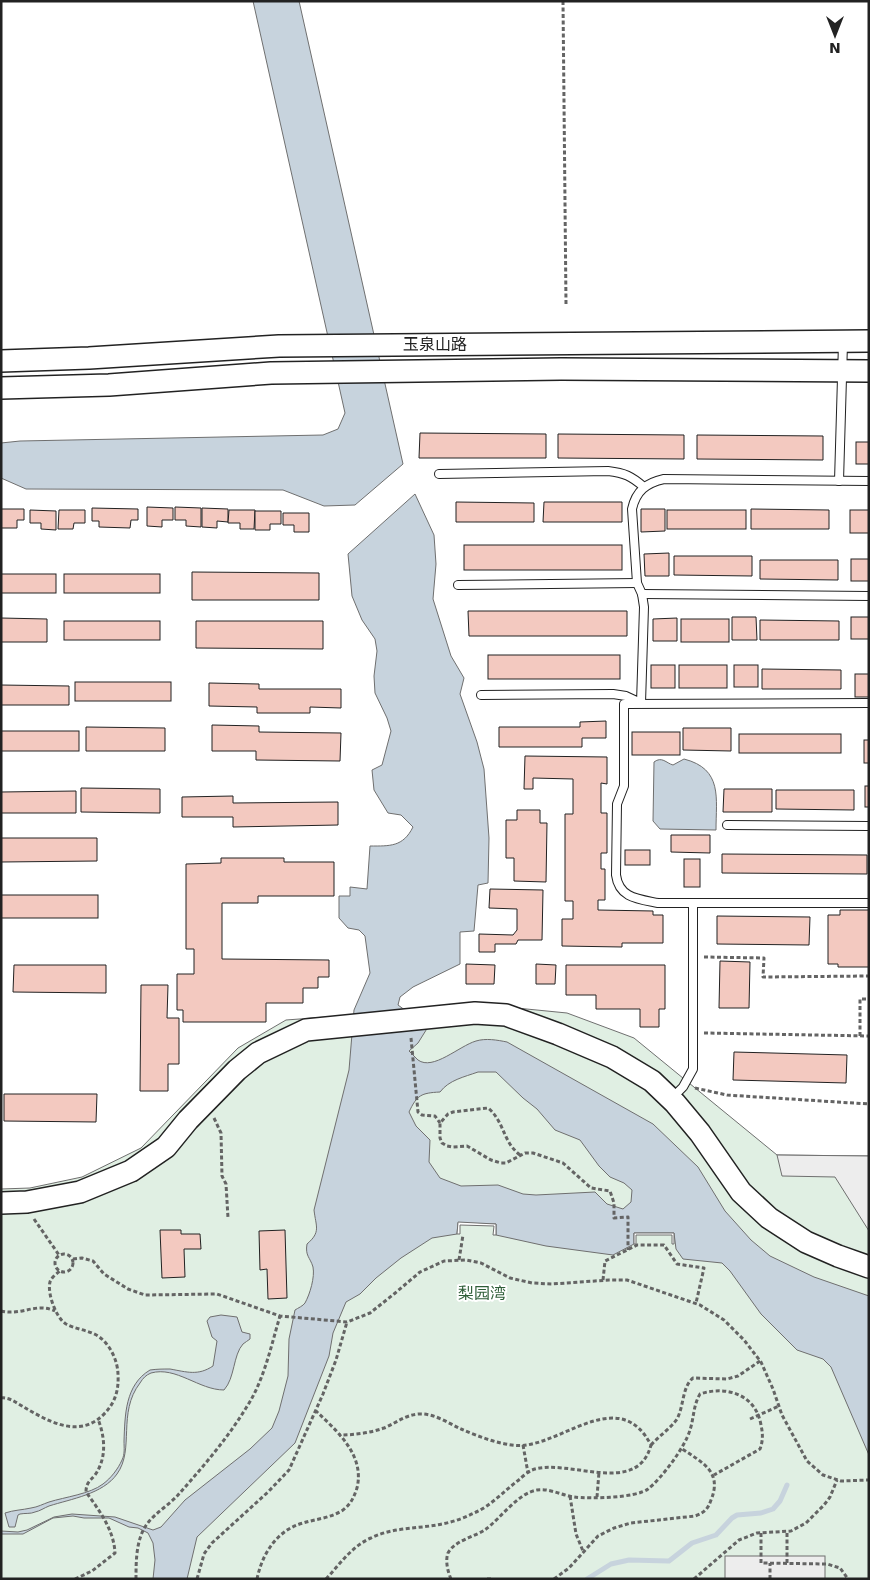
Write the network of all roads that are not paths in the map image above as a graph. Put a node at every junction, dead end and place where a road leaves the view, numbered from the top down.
1 (843, 341) junction
2 (869, 341) edge
3 (1, 361) edge
4 (869, 371) edge
5 (842, 372) junction
6 (1, 388) edge
7 (439, 474) dead end
8 (839, 481) junction
9 (869, 481) edge
10 (644, 487) junction
11 (637, 583) junction
12 (458, 585) dead end
13 (642, 594) junction
14 (869, 596) edge
15 (481, 695) dead end
16 (641, 703) junction
17 (869, 703) edge
18 (726, 825) dead end
19 (869, 826) edge
20 (693, 903) junction
21 (869, 903) edge
22 (677, 1093) junction
23 (1, 1203) edge
24 (869, 1266) edge

1 - 2 street, 玉泉山路
1 - 3 street, 玉泉山路
1 - 5 lane
4 - 5 street, 玉泉山路
5 - 6 street, 玉泉山路
5 - 8 lane
7 - 10 lane
8 - 9 lane
8 - 10 lane
10 - 11 lane
11 - 12 lane
11 - 13 lane
13 - 14 lane
13 - 16 lane
15 - 16 lane
16 - 17 lane
16 - 20 lane
18 - 19 lane
20 - 21 lane
20 - 22 lane
22 - 23 street
22 - 24 street

